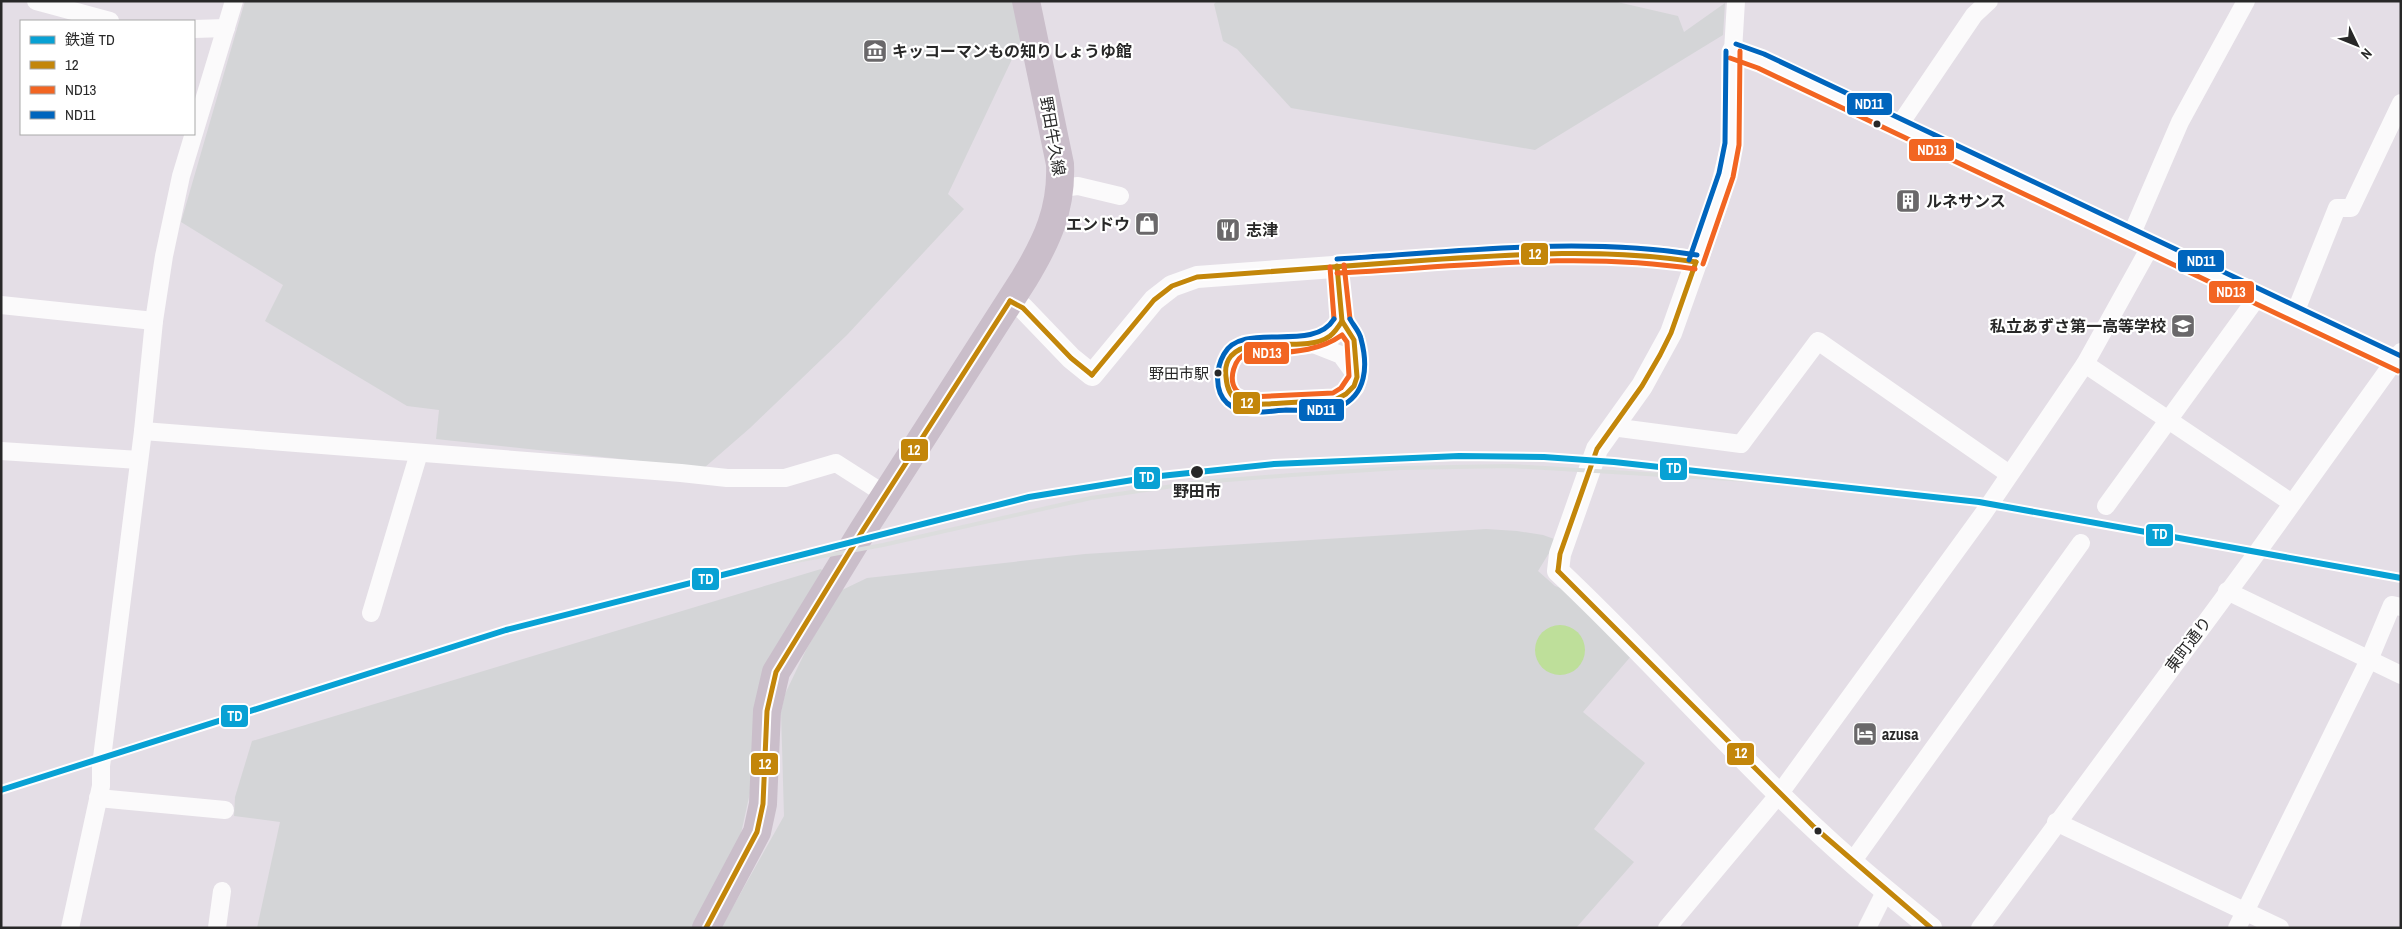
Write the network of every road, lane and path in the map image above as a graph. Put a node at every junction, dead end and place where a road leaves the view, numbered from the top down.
1 (36, 1) edge
2 (234, 1) edge
3 (1026, 1) edge
4 (1736, 1) edge
5 (1989, 1) edge
6 (2246, 1) edge
7 (106, 20) edge
8 (226, 28) junction
9 (195, 29) edge
10 (1733, 51) junction
11 (2401, 103) edge
12 (1898, 127) junction
13 (195, 130) edge
14 (193, 135) edge
15 (1061, 188) junction
16 (1120, 196) dead end
17 (2140, 242) junction
18 (1696, 262) junction
19 (1336, 266) junction
20 (2260, 295) junction
21 (1010, 301) junction
22 (1, 305) edge
23 (2295, 313) junction
24 (154, 321) junction
25 (1342, 321) junction
26 (1308, 342) junction
27 (2399, 359) edge
28 (2085, 364) junction
29 (1357, 377) junction
30 (2168, 421) junction
31 (1612, 428) junction
32 (143, 431) junction
33 (1, 451) edge
34 (419, 452) junction
35 (139, 460) junction
36 (2009, 474) junction
37 (886, 495) junction
38 (2292, 503) junction
39 (2106, 506) dead end
40 (2081, 543) dead end
41 (2228, 591) junction
42 (2401, 607) edge
43 (371, 613) dead end
44 (2369, 660) junction
45 (2401, 675) edge
46 (1780, 793) junction
47 (98, 798) junction
48 (225, 810) dead end
49 (2056, 822) junction
50 (1852, 862) junction
51 (1886, 890) junction
52 (222, 891) dead end
53 (2241, 920) edge
54 (70, 928) edge
55 (217, 928) edge
56 (706, 928) edge
57 (1667, 928) edge
58 (1866, 928) edge
59 (1931, 928) edge
60 (1980, 928) edge
61 (2280, 928) edge

1 - 7 street
2 - 8 street
3 - 15 main road, 野田牛久線
4 - 10 street
5 - 12 street
6 - 17 street
8 - 9 street
8 - 13 street
10 - 12 street
10 - 18 street
11 - 23 street
12 - 17 street
14 - 24 street
15 - 16 street
15 - 21 main road, 野田牛久線
17 - 20 street
17 - 28 street
18 - 19 street
18 - 31 street
19 - 21 street
19 - 25 street
20 - 23 street
20 - 30 street
21 - 37 main road, 野田牛久線
22 - 24 street
23 - 27 street
24 - 32 street
25 - 26 street
25 - 29 street
26 - 29 street
26 - 29 street
27 - 38 street, 東町通り
28 - 30 street
28 - 36 street
30 - 38 street
30 - 39 street
31 - 36 street
31 - 46 street
32 - 34 street
32 - 35 street
33 - 35 street
34 - 37 street
34 - 43 street
35 - 47 street
36 - 46 street
37 - 56 main road, 野田牛久線
38 - 41 street, 東町通り
40 - 50 street
41 - 44 street
41 - 49 street, 東町通り
42 - 44 street
44 - 45 street
44 - 53 street
46 - 50 street
46 - 57 street
47 - 48 street
47 - 54 street
49 - 53 street
49 - 60 street, 東町通り
50 - 51 street
51 - 58 street
51 - 59 street
52 - 55 street
53 - 61 street

